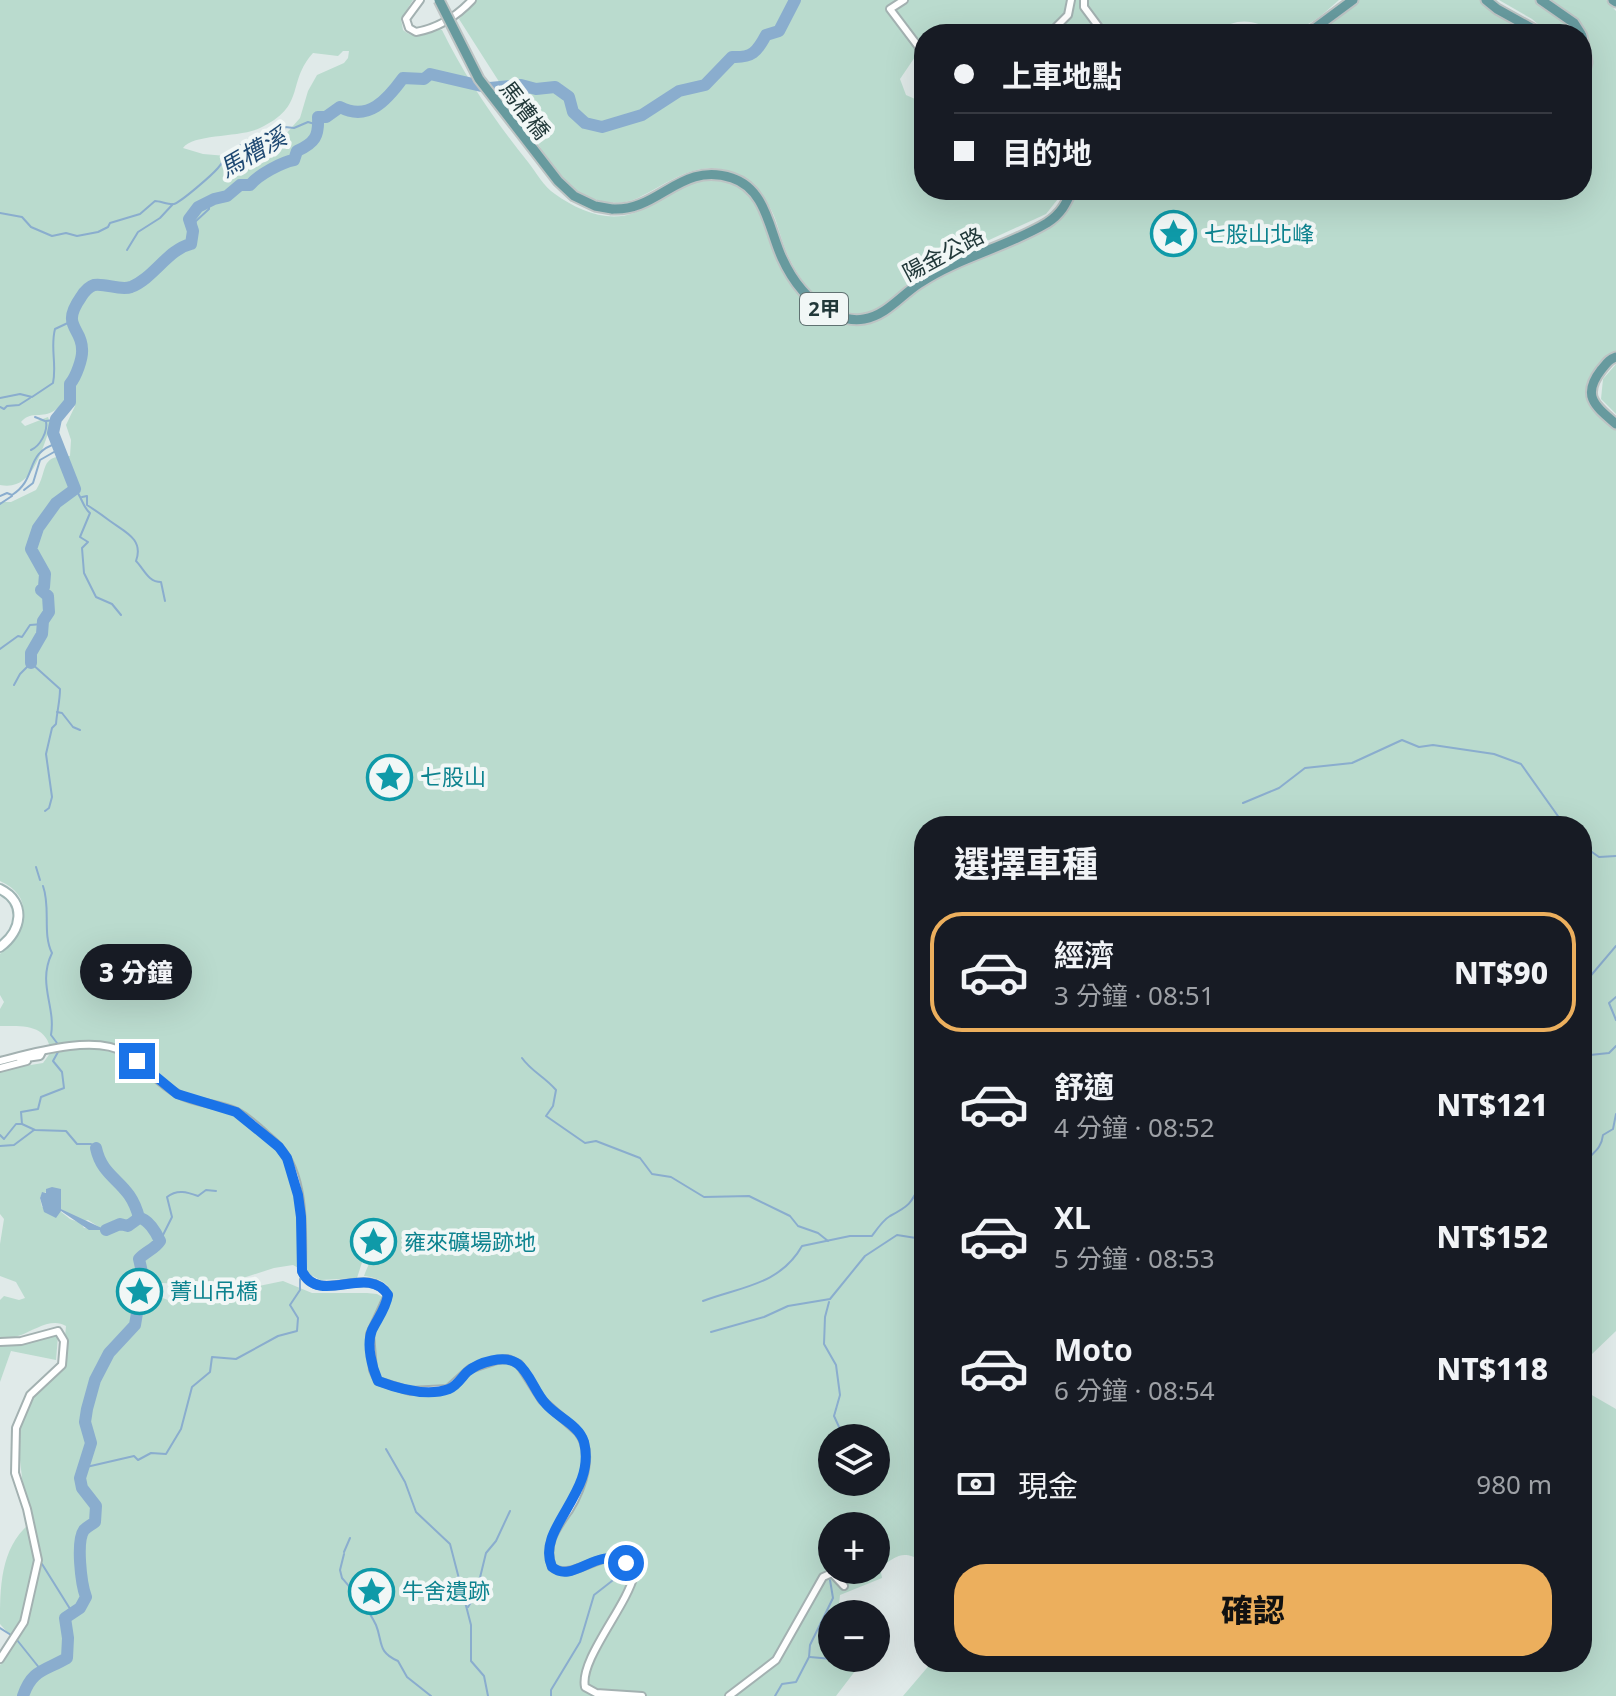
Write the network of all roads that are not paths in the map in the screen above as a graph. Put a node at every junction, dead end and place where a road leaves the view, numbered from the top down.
1 (420, 0) edge
2 (439, 0) edge
3 (472, 0) edge
4 (904, 0) edge
5 (1071, 0) edge
6 (1084, 0) edge
7 (1353, 0) edge
8 (1486, 0) edge
9 (1541, 0) edge
10 (1059, 24) edge
11 (1097, 24) edge
12 (1321, 24) edge
13 (1524, 24) edge
14 (1575, 24) edge
15 (914, 41) edge
16 (1068, 200) edge
17 (612, 209) joint
18 (1616, 357) edge
19 (1616, 424) edge
20 (0, 889) edge
21 (0, 947) edge
22 (42, 1052) junction
23 (33, 1058) junction
24 (21, 1063) junction
25 (0, 1064) edge
26 (0, 1342) edge
27 (844, 1586) dead end
28 (0, 1659) edge
29 (642, 1696) edge
30 (729, 1696) edge

1 - 3 street
2 - 17 main road, 馬槽橋 / 2甲, bridge
4 - 15 street
5 - 10 street
6 - 11 street
7 - 12 main road
8 - 13 main road
9 - 14 main road
16 - 17 main road, 陽金公路 / 2甲
18 - 19 main road
20 - 21 street
22 - 23 street
22 - 24 street
22 - 25 street
22 - 29 street
23 - 24 street
23 - 25 street
24 - 25 street
26 - 28 street
27 - 30 street

